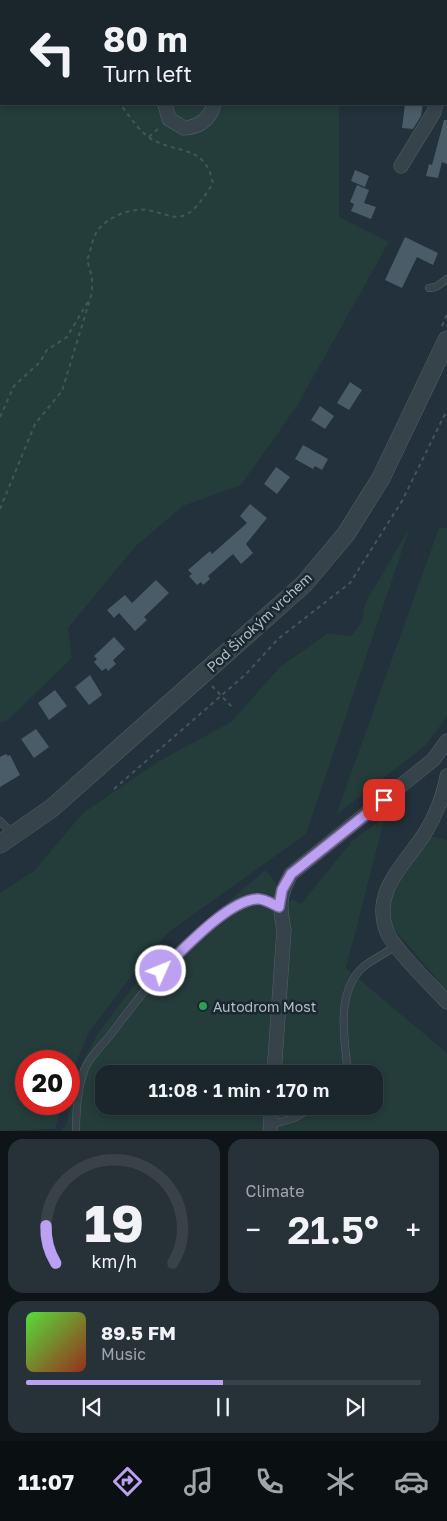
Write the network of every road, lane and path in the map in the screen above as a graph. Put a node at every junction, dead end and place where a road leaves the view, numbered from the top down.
1 (121, 105) edge
2 (165, 105) edge
3 (214, 105) edge
4 (436, 105) edge
5 (401, 166) dead end
6 (447, 280) edge
7 (429, 288) dead end
8 (91, 296) junction
9 (447, 314) edge
10 (443, 336) edge
11 (447, 410) edge
12 (0, 417) edge
13 (0, 510) edge
14 (202, 675) junction
15 (221, 695) junction
16 (232, 707) dead end
17 (447, 741) edge
18 (447, 776) edge
19 (114, 789) dead end
20 (0, 821) edge
21 (7, 840) edge
22 (279, 907) junction
23 (397, 945) junction
24 (447, 1002) edge
25 (275, 1065) edge
26 (347, 1065) edge
27 (271, 1115) edge
28 (299, 1115) edge
29 (270, 1128) edge
30 (76, 1131) edge

1 - 8 path
2 - 3 street
4 - 5 street
6 - 7 lane
8 - 12 path
8 - 13 path
9 - 10 path
10 - 14 street, Pod Širokým vrchem
11 - 15 path
14 - 15 path
14 - 21 street, Pod Širokým vrchem
15 - 16 path
15 - 19 path
17 - 22 street
18 - 23 street
20 - 21 lane
22 - 25 street
22 - 30 lane
23 - 24 street
23 - 26 lane
27 - 29 street
28 - 29 lane

